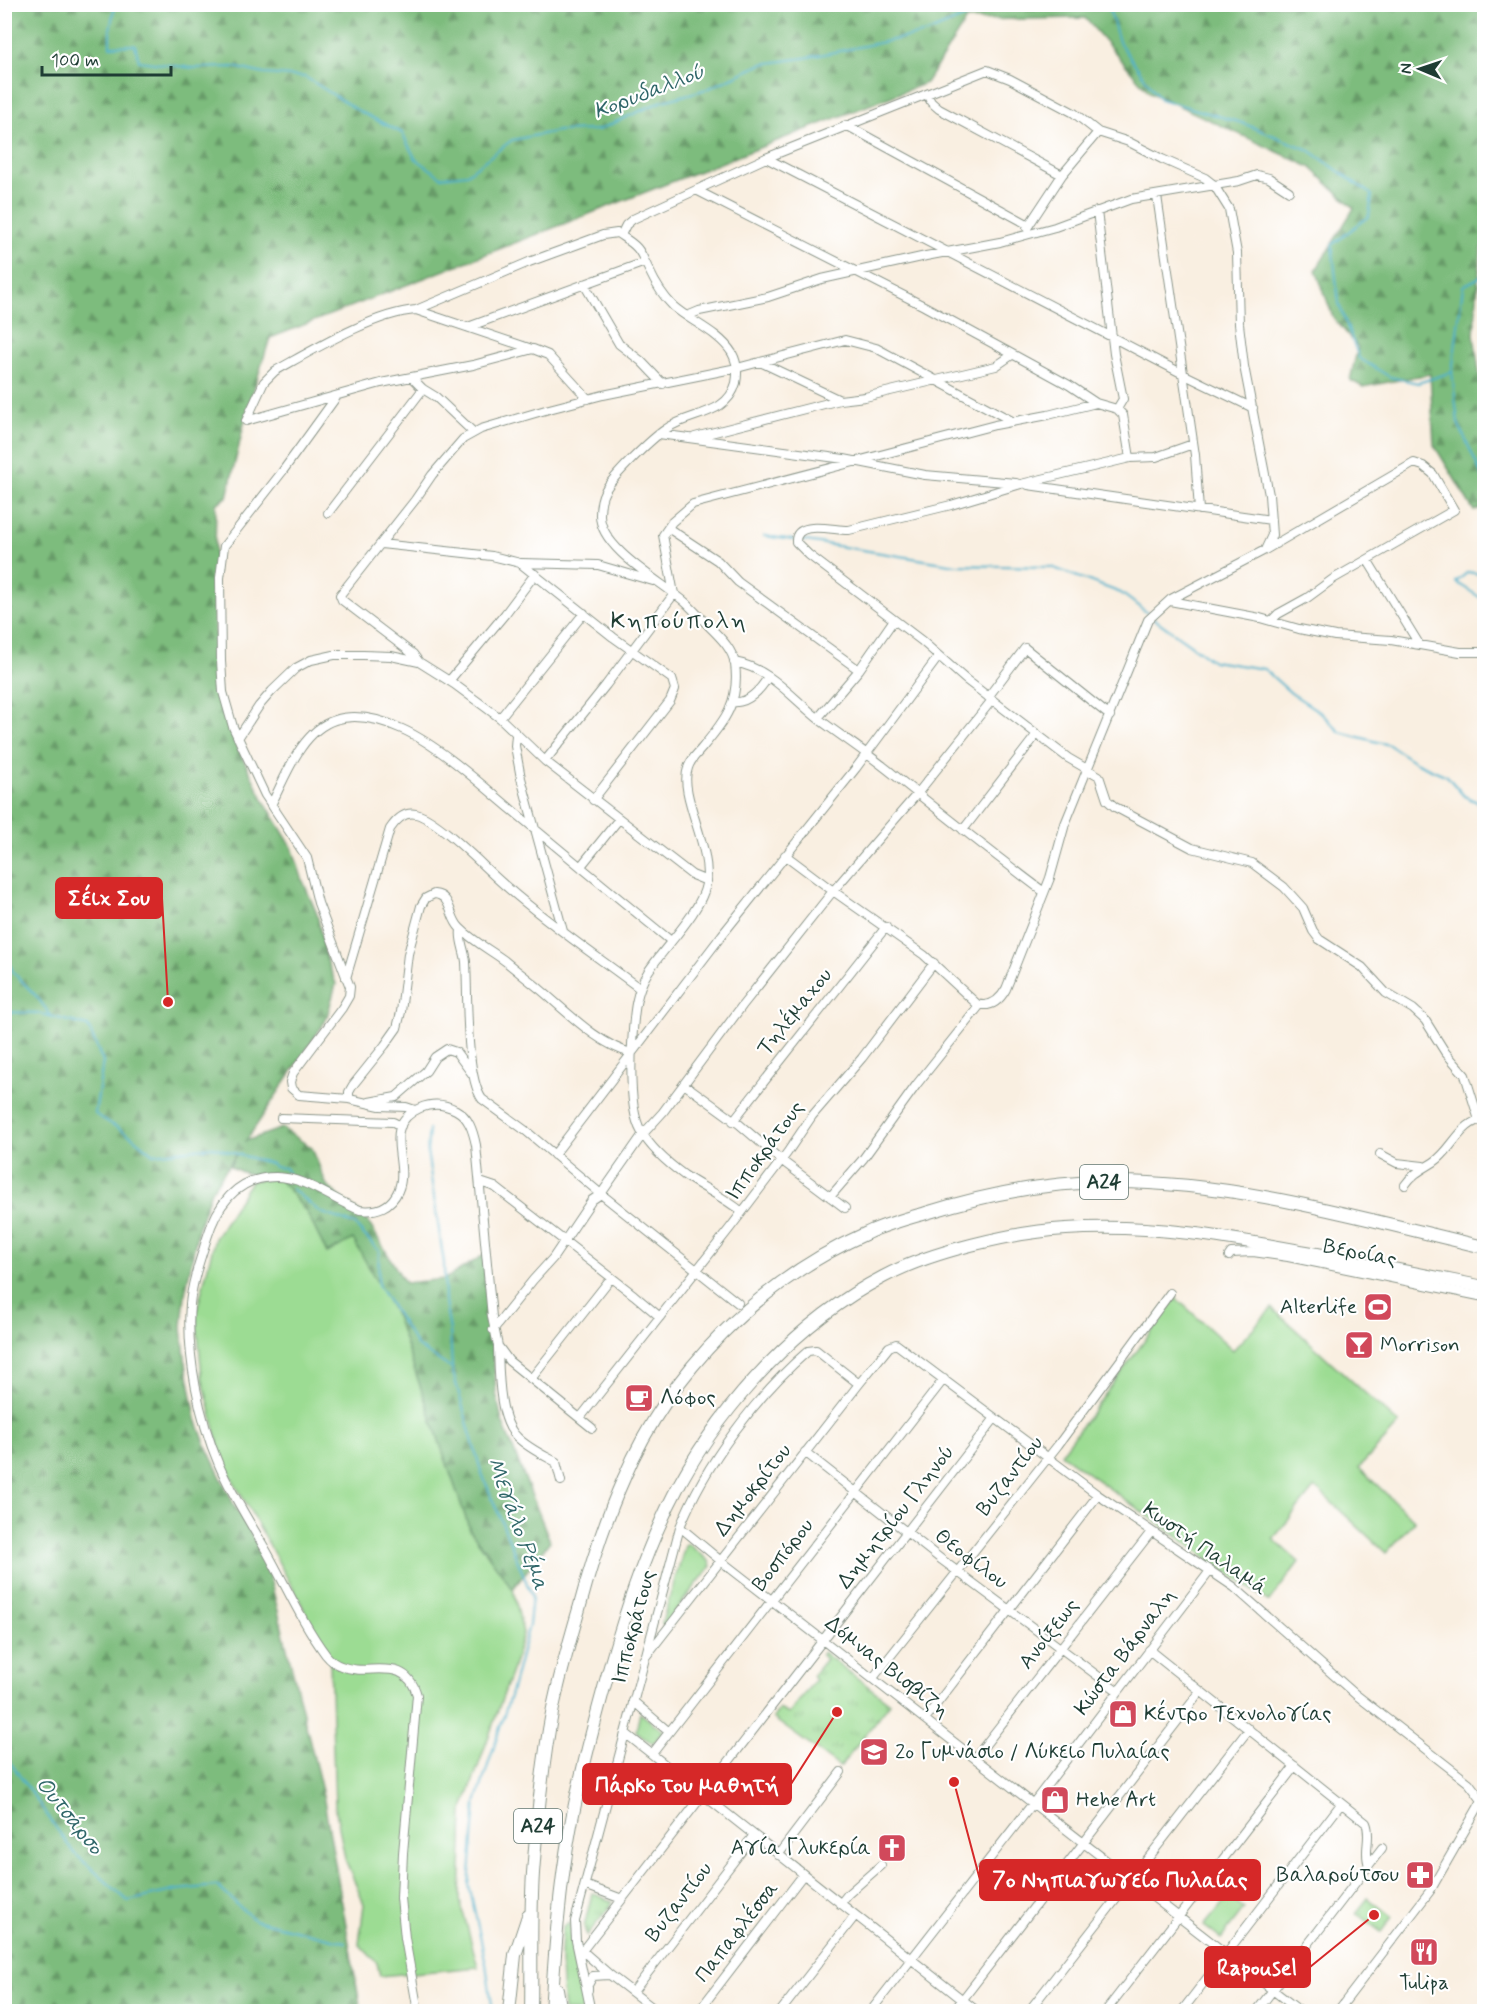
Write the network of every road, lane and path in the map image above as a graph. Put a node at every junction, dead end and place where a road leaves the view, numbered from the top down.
1 (927, 94) junction
2 (846, 125) junction
3 (1098, 132) junction
4 (766, 158) junction
5 (1062, 175) junction
6 (1214, 185) junction
7 (696, 190) junction
8 (1288, 191) dead end
9 (1157, 196) junction
10 (1097, 211) junction
11 (1029, 225) junction
12 (621, 235) junction
13 (1022, 236) junction
14 (945, 253) junction
15 (645, 262) junction
16 (856, 271) junction
17 (584, 284) junction
18 (416, 310) junction
19 (687, 316) junction
20 (467, 327) junction
21 (1114, 339) junction
22 (533, 349) junction
23 (1012, 355) junction
24 (760, 362) junction
25 (737, 368) junction
26 (1182, 374) junction
27 (412, 378) junction
28 (938, 380) junction
29 (663, 384) junction
30 (423, 389) junction
31 (337, 396) junction
32 (588, 399) junction
33 (840, 400) junction
34 (1096, 403) junction
35 (1253, 408) junction
36 (1118, 409) junction
37 (1012, 421) junction
38 (473, 432) junction
39 (659, 434) junction
40 (691, 438) junction
41 (1193, 444) junction
42 (1130, 458) junction
43 (859, 461) junction
44 (1021, 484) junction
45 (1199, 510) junction
46 (328, 513) dead end
47 (1271, 520) junction
48 (668, 528) junction
49 (381, 544) junction
50 (1265, 550) junction
51 (1368, 561) junction
52 (520, 563) junction
53 (535, 574) junction
54 (659, 583) junction
55 (674, 594) junction
56 (1170, 601) junction
57 (584, 613) junction
58 (1272, 620) junction
59 (893, 621) junction
60 (1419, 644) junction
61 (632, 651) junction
62 (1485, 652) edge
63 (939, 656) junction
64 (418, 662) junction
65 (734, 662) junction
66 (859, 670) junction
67 (768, 677) junction
68 (449, 681) junction
69 (990, 699) junction
70 (733, 702) junction
71 (1110, 716) junction
72 (500, 718) junction
73 (818, 718) junction
74 (1037, 734) junction
75 (516, 735) junction
76 (238, 738) junction
77 (866, 754) junction
78 (544, 761) junction
79 (1089, 770) junction
80 (917, 794) junction
81 (593, 800) junction
82 (271, 805) junction
83 (619, 819) junction
84 (536, 829) junction
85 (963, 830) junction
86 (785, 855) junction
87 (581, 866) junction
88 (707, 881) junction
89 (833, 891) junction
90 (1044, 892) junction
91 (886, 927) junction
92 (461, 930) junction
93 (563, 932) junction
94 (671, 941) junction
95 (934, 963) junction
96 (346, 978) junction
97 (639, 988) junction
98 (980, 1005) junction
99 (632, 1053) junction
100 (474, 1078) junction
101 (684, 1084) junction
102 (349, 1100) junction
103 (365, 1103) junction
104 (415, 1110) junction
105 (282, 1118) dead end
106 (733, 1120) junction
107 (1482, 1122) edge
108 (401, 1126) junction
109 (643, 1134) junction
110 (1380, 1154) dead end
111 (554, 1155) junction
112 (781, 1160) junction
113 (1427, 1165) junction
114 (480, 1182) junction
115 (1405, 1185) dead end
116 (601, 1194) junction
117 (830, 1197) junction
118 (845, 1208) dead end
119 (742, 1212) junction
120 (564, 1242) junction
121 (1485, 1247) edge
122 (1229, 1256) dead end
123 (696, 1270) junction
124 (611, 1278) junction
125 (1485, 1287) edge
126 (1170, 1293) dead end
127 (1485, 1297) edge
128 (738, 1303) dead end
129 (660, 1317) junction
130 (494, 1330) junction
131 (894, 1344) joint
132 (498, 1347) junction
133 (531, 1379) junction
134 (944, 1379) junction
135 (859, 1384) junction
136 (580, 1418) junction
137 (995, 1418) junction
138 (592, 1428) dead end
139 (805, 1452) junction
140 (1048, 1457) junction
141 (561, 1481) dead end
142 (855, 1492) junction
143 (1098, 1495) junction
144 (680, 1527) junction
145 (1151, 1532) junction
146 (907, 1533) junction
147 (721, 1561) junction
148 (958, 1571) junction
149 (1210, 1571) junction
150 (771, 1600) junction
151 (1009, 1610) junction
152 (823, 1639) junction
153 (1061, 1648) junction
154 (1149, 1650) junction
155 (643, 1660) junction
156 (873, 1678) junction
157 (1118, 1691) junction
158 (1200, 1692) junction
159 (633, 1701) junction
160 (925, 1719) junction
161 (1249, 1729) junction
162 (625, 1732) junction
163 (669, 1732) junction
164 (652, 1754) junction
165 (975, 1758) junction
166 (1295, 1766) junction
167 (841, 1772) dead end
168 (703, 1794) junction
169 (1484, 1800) edge
170 (1032, 1804) junction
171 (1341, 1804) junction
172 (754, 1835) junction
173 (1084, 1844) junction
174 (1382, 1848) dead end
175 (778, 1855) junction
176 (881, 1865) dead end
177 (1369, 1865) junction
178 (803, 1875) junction
179 (1132, 1881) junction
180 (585, 1885) junction
181 (622, 1899) junction
182 (840, 1904) junction
183 (532, 1906) junction
184 (855, 1916) junction
185 (1178, 1916) junction
186 (580, 1949) junction
187 (1226, 1954) junction
188 (911, 1960) junction
189 (554, 1971) junction
190 (610, 1975) junction
191 (1273, 1990) junction
192 (633, 1992) junction
193 (588, 1998) junction
194 (963, 2000) junction
195 (418, 2012) edge
196 (509, 2012) edge
197 (531, 2012) edge
198 (551, 2012) edge
199 (561, 2012) edge
200 (591, 2012) edge
201 (658, 2012) edge
202 (698, 2012) edge
203 (780, 2012) edge
204 (870, 2012) edge
205 (953, 2012) edge
206 (978, 2012) edge
207 (1028, 2012) edge
208 (1105, 2012) edge
209 (1181, 2012) edge
210 (1256, 2012) edge
211 (1301, 2012) edge
212 (1337, 2012) edge

1 - 2 street
1 - 3 street
1 - 5 street
2 - 4 street
2 - 11 street
3 - 5 street
3 - 6 street
4 - 7 street
4 - 14 street
5 - 11 street
6 - 8 street
6 - 9 street
6 - 35 street
7 - 12 street
7 - 16 street
9 - 10 street
9 - 26 street
10 - 13 street
10 - 21 street
11 - 13 street
12 - 15 street
12 - 18 street
13 - 14 street
14 - 16 street
14 - 21 street
15 - 17 street
15 - 19 street
16 - 19 street
16 - 23 street
17 - 20 street
17 - 29 street
18 - 20 street
18 - 31 street
19 - 25 street
20 - 22 street
21 - 26 street
21 - 36 street
22 - 27 street
22 - 32 street
23 - 28 street
23 - 34 street
24 - 25 street
24 - 28 street
24 - 33 street
25 - 29 street
25 - 39 street
26 - 35 street
26 - 41 street
27 - 30 street
27 - 31 street
28 - 33 street
28 - 37 street
29 - 32 street
30 - 38 street
30 - 46 street
31 - 76 street
32 - 38 street
33 - 40 street
34 - 36 street
34 - 37 street
35 - 47 street
36 - 42 street
37 - 43 street
38 - 49 street
39 - 40 street
39 - 54 street
40 - 43 street
41 - 42 street
41 - 45 street
42 - 44 street
43 - 44 street
43 - 48 street
44 - 45 street
44 - 59 street
45 - 47 street
47 - 50 street
48 - 55 street
48 - 66 street
49 - 52 street
49 - 64 street
50 - 51 street
50 - 56 street
51 - 58 street
51 - 60 street
52 - 53 street
52 - 54 street
53 - 57 street
53 - 68 street
54 - 55 street
55 - 61 street
55 - 65 street
56 - 58 street
56 - 71 street
57 - 61 street
57 - 72 street
58 - 60 street
59 - 63 street
59 - 66 street
60 - 62 street
61 - 78 street
61 - 81 street
63 - 69 street
63 - 77 street
64 - 68 street
64 - 76 street
65 - 67 street
65 - 70 street
66 - 73 street
67 - 70 street
67 - 73 street
68 - 72 street
69 - 71 street
69 - 74 street
69 - 80 street
70 - 88 street
71 - 79 street
72 - 75 street
73 - 77 street
74 - 79 street
74 - 85 street
75 - 78 street
75 - 84 street
76 - 82 street
77 - 80 street
77 - 86 street
78 - 81 street
79 - 90 street
79 - 107 street
80 - 85 street
80 - 89 street
81 - 83 street
82 - 84 street
82 - 96 street
83 - 87 street
83 - 88 street
84 - 87 street
84 - 93 street
85 - 90 street
86 - 89 street
86 - 99 street
87 - 94 street
88 - 94 street
89 - 91 street
89 - 101 street
90 - 98 street
91 - 95 street
91 - 106 street, Τηλέμαχου
92 - 99 street
92 - 100 street
92 - 102 street
93 - 96 street
93 - 97 street
94 - 97 street
95 - 98 street
95 - 112 street, Ιπποκράτους
96 - 102 street
97 - 99 street
98 - 117 street
99 - 109 street
99 - 111 street
100 - 103 street
100 - 111 street
101 - 106 street
101 - 109 street
102 - 103 street
103 - 104 street
104 - 108 street
104 - 114 street
105 - 108 street
106 - 112 street
107 - 113 street
108 - 195 street
109 - 116 street
109 - 119 street
110 - 113 street
111 - 116 street
112 - 117 street
112 - 119 street, Ιπποκράτους
113 - 115 street
114 - 120 street
114 - 130 street
116 - 120 street
116 - 123 street
117 - 118 street
119 - 123 street, Ιπποκράτους
120 - 124 street
120 - 130 street
121 - 183 highway, Α24
122 - 127 street, Βεροίας
123 - 128 street
123 - 129 street, Ιπποκράτους
124 - 129 street
124 - 133 street
125 - 189 highway, Α24
126 - 140 street, Βυζαντίου
129 - 136 street, Ιπποκράτους
130 - 132 street
131 - 134 street, Κωστή Παλαμά
131 - 135 street, Δημοκρίτου
132 - 133 street
132 - 141 street
133 - 136 street
134 - 137 street, Κωστή Παλαμά
134 - 142 street, Βοσπόρου
135 - 139 street, Δημοκρίτου
135 - 144 street, Ιπποκράτους
136 - 138 street
137 - 140 street, Κωστή Παλαμά
137 - 146 street, Δημητρίου Γληνού
139 - 142 street, Θεοφίλου
139 - 147 street, Δημοκρίτου
140 - 143 street, Κωστή Παλαμά
140 - 148 street, Βυζαντίου
142 - 146 street, Θεοφίλου
142 - 150 street, Βοσπόρου
143 - 145 street, Κωστή Παλαμά
143 - 151 street
144 - 147 street, Δόμνας Βισβίζη
144 - 155 street, Ιπποκράτους
145 - 149 street, Κωστή Παλαμά
145 - 153 street, Ανοίξεως
146 - 148 street, Θεοφίλου
146 - 152 street, Δημητρίου Γληνού
147 - 150 street, Δόμνας Βισβίζη
147 - 155 street, Δημοκρίτου
148 - 151 street, Θεοφίλου
148 - 156 street, Βυζαντίου
149 - 154 street, Κώστα Βάρναλη
149 - 169 street, Κωστή Παλαμά
150 - 152 street, Δόμνας Βισβίζη
150 - 163 street, Βοσπόρου
151 - 153 street, Θεοφίλου
151 - 160 street
152 - 156 street, Δόμνας Βισβίζη
152 - 168 street, Δημητρίου Γληνού
153 - 157 street, Θεοφίλου
153 - 165 street, Ανοίξεως
154 - 157 street, Κώστα Βάρναλη
154 - 158 street
155 - 159 street, Ιπποκράτους
156 - 160 street, Δόμνας Βισβίζη
157 - 170 street, Κώστα Βάρναλη
158 - 161 street
158 - 173 street
159 - 162 street, Ιπποκράτους
159 - 163 street
160 - 165 street, Δόμνας Βισβίζη
161 - 166 street
161 - 179 street
162 - 164 street
162 - 180 street, Ιπποκράτους
163 - 164 street, Βοσπόρου
164 - 168 street
165 - 170 street, Δόμνας Βισβίζη
166 - 171 street
166 - 185 street
167 - 175 street
168 - 172 street
168 - 181 street, Δημητρίου Γληνού
169 - 212 street
170 - 173 street, Δόμνας Βισβίζη
170 - 188 street, Κώστα Βάρναλη
171 - 177 street
171 - 187 street
172 - 175 street
172 - 192 street, Βυζαντίου
173 - 179 street, Δόμνας Βισβίζη
173 - 194 street
174 - 177 street
175 - 178 street
176 - 182 street
177 - 191 street
178 - 182 street
178 - 202 street, Παπαφλέσσα
179 - 185 street, Δόμνας Βισβίζη
179 - 207 street
180 - 181 street
180 - 186 street, Ιπποκράτους
181 - 186 street, Δημητρίου Γληνού
182 - 184 street
183 - 196 highway
183 - 197 highway, Α24
184 - 188 street
184 - 203 street
185 - 187 street, Δόμνας Βισβίζη
185 - 208 street
186 - 190 street
186 - 193 street, Ιπποκράτους
187 - 191 street, Δόμνας Βισβίζη
187 - 209 street
188 - 194 street
188 - 204 street, Κώστα Βάρναλη
189 - 198 highway, Α24
189 - 199 highway
190 - 192 street
190 - 193 street
191 - 210 street
191 - 211 street, Δόμνας Βισβίζη
192 - 201 street
193 - 200 street, Ιπποκράτους
194 - 205 street
194 - 206 street

